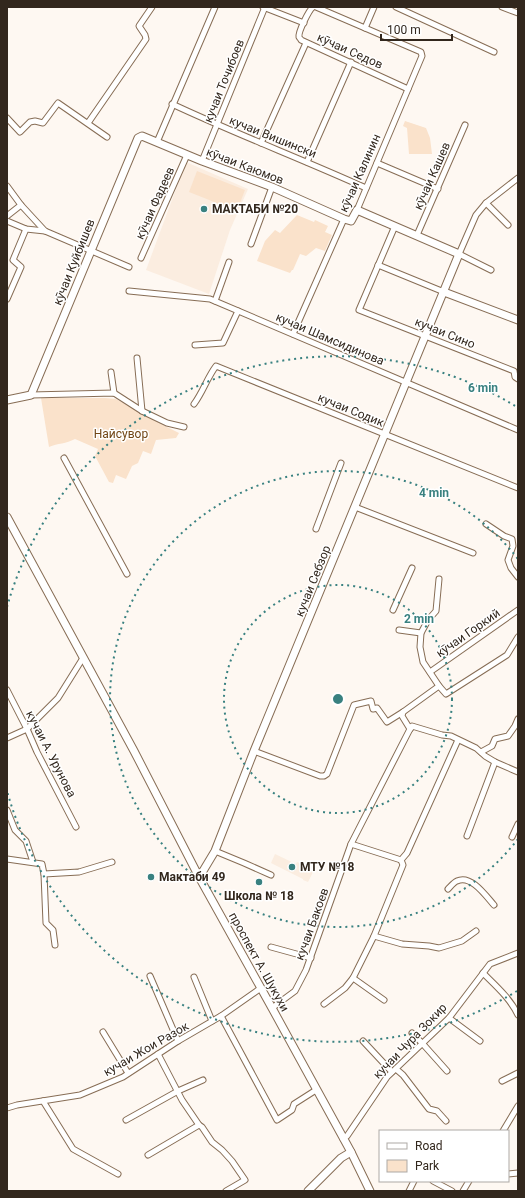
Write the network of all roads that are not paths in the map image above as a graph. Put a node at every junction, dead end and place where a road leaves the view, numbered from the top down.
1 (152, 7) edge
2 (215, 7) edge
3 (264, 7) edge
4 (317, 7) edge
5 (374, 7) edge
6 (396, 7) edge
7 (502, 7) edge
8 (518, 13) edge
9 (304, 23) junction
10 (365, 28) junction
11 (306, 43) junction
12 (494, 52) dead end
13 (351, 62) junction
14 (408, 89) junction
15 (172, 104) junction
16 (7, 118) edge
17 (88, 123) junction
18 (216, 124) junction
19 (466, 125) dead end
20 (107, 136) dead end
21 (138, 138) joint
22 (157, 142) junction
23 (261, 143) junction
24 (187, 155) junction
25 (202, 162) junction
26 (307, 162) junction
27 (377, 163) junction
28 (518, 178) edge
29 (7, 186) edge
30 (272, 187) junction
31 (366, 188) junction
32 (438, 189) junction
33 (486, 203) junction
34 (21, 205) junction
35 (357, 210) junction
36 (7, 216) edge
37 (344, 219) junction
38 (7, 221) edge
39 (395, 226) junction
40 (508, 226) dead end
41 (26, 229) junction
42 (45, 231) junction
43 (417, 236) junction
44 (251, 244) dead end
45 (90, 251) junction
46 (459, 254) junction
47 (141, 258) dead end
48 (229, 262) dead end
49 (378, 265) junction
50 (129, 267) dead end
51 (491, 270) dead end
52 (129, 291) dead end
53 (444, 292) junction
54 (7, 298) edge
55 (215, 301) junction
56 (238, 311) junction
57 (518, 320) edge
58 (293, 334) junction
59 (425, 336) junction
60 (195, 345) dead end
61 (137, 358) dead end
62 (111, 372) dead end
63 (518, 379) edge
64 (406, 382) junction
65 (114, 393) junction
66 (31, 396) junction
67 (7, 400) edge
68 (194, 404) dead end
69 (142, 411) junction
70 (184, 427) dead end
71 (518, 430) edge
72 (385, 434) junction
73 (64, 458) dead end
74 (341, 463) dead end
75 (518, 488) edge
76 (355, 507) junction
77 (7, 517) edge
78 (486, 524) dead end
79 (316, 529) dead end
80 (473, 553) dead end
81 (412, 568) dead end
82 (127, 574) dead end
83 (518, 577) edge
84 (439, 579) dead end
85 (393, 610) dead end
86 (518, 610) edge
87 (399, 630) dead end
88 (421, 633) junction
89 (518, 637) edge
90 (83, 658) junction
91 (430, 672) junction
92 (439, 686) junction
93 (7, 690) edge
94 (403, 712) junction
95 (518, 719) edge
96 (27, 729) junction
97 (410, 729) junction
98 (7, 738) edge
99 (458, 740) junction
100 (254, 751) junction
101 (481, 752) junction
102 (495, 762) junction
103 (518, 772) edge
104 (7, 810) edge
105 (518, 824) edge
106 (76, 827) dead end
107 (467, 836) dead end
108 (512, 837) dead end
109 (351, 844) junction
110 (215, 851) junction
111 (7, 859) edge
112 (401, 860) junction
113 (33, 862) junction
114 (112, 862) dead end
115 (44, 874) junction
116 (198, 875) junction
117 (271, 875) dead end
118 (448, 889) dead end
119 (494, 905) dead end
120 (476, 931) dead end
121 (374, 936) junction
122 (56, 945) dead end
123 (271, 947) dead end
124 (518, 953) edge
125 (310, 958) junction
126 (483, 973) junction
127 (150, 976) dead end
128 (194, 977) dead end
129 (353, 978) junction
130 (261, 988) junction
131 (384, 1000) dead end
132 (324, 1004) dead end
133 (272, 1008) junction
134 (221, 1016) junction
135 (518, 1016) edge
136 (450, 1018) junction
137 (212, 1021) junction
138 (103, 1032) dead end
139 (412, 1033) dead end
140 (480, 1040) dead end
141 (178, 1041) junction
142 (363, 1041) dead end
143 (422, 1043) junction
144 (158, 1054) junction
145 (394, 1070) junction
146 (447, 1071) dead end
147 (128, 1073) junction
148 (518, 1073) edge
149 (203, 1080) dead end
150 (502, 1081) dead end
151 (316, 1090) junction
152 (178, 1091) junction
153 (43, 1101) junction
154 (518, 1106) edge
155 (7, 1108) edge
156 (126, 1120) dead end
157 (446, 1121) dead end
158 (199, 1125) junction
159 (504, 1130) edge
160 (343, 1139) junction
161 (350, 1152) junction
162 (148, 1155) dead end
163 (118, 1174) dead end
164 (414, 1182) edge
165 (434, 1182) edge
166 (468, 1182) edge
167 (226, 1191) edge
168 (308, 1191) edge
169 (370, 1191) edge
170 (409, 1191) edge
171 (452, 1191) edge
172 (463, 1191) edge

1 - 17 street
2 - 15 street
3 - 9 street
3 - 18 street, кучаи Точибоев
4 - 9 street
4 - 10 street
5 - 10 street
6 - 12 street
7 - 8 street
9 - 11 street, кӯчаи Седов
10 - 14 street, кӯчаи Калинин
11 - 13 street, кӯчаи Седов
11 - 23 street
13 - 14 street, кӯчаи Седов
13 - 26 street
14 - 27 street, кӯчаи Калинин
15 - 18 street, кучаи Вишински
15 - 22 street
16 - 17 street
17 - 20 street
18 - 23 street, кучаи Вишински
18 - 25 street, кучаи Точибоев
19 - 32 street, кӯчаи Кашев
21 - 22 main road, кӯчаи Каюмов
21 - 45 main road, кӯчаи Куйбишев
22 - 24 main road, кӯчаи Каюмов
23 - 26 street, кучаи Вишински
24 - 25 main road, кӯчаи Каюмов
24 - 47 street, кӯчаи Фадеев
25 - 30 main road, кӯчаи Каюмов
26 - 31 street, кучаи Вишински
27 - 31 street, кӯчаи Калинин
27 - 32 street
28 - 33 street
29 - 34 street
30 - 37 main road, кӯчаи Каюмов
30 - 44 street
31 - 35 street, кӯчаи Калинин
32 - 43 street, кӯчаи Кашев
33 - 40 street
33 - 46 street
34 - 36 street
34 - 42 street
35 - 37 main road, кӯчаи Калинин
35 - 39 main road
37 - 58 street, кӯчаи Калинин
38 - 41 street
39 - 43 main road
39 - 49 street
41 - 42 street
41 - 54 street
42 - 45 street
43 - 46 main road
45 - 50 street
45 - 66 main road, кӯчаи Куйбишев
46 - 51 street
46 - 53 main road, кучаи Себзор
48 - 55 street
49 - 53 street
49 - 59 street, кучаи Сино
52 - 55 street, кучаи Шамсидинова
53 - 57 main road
53 - 59 main road, кучаи Себзор
55 - 56 street, кучаи Шамсидинова
56 - 58 street, кучаи Шамсидинова
56 - 60 street
58 - 64 street, кучаи Шамсидинова
59 - 63 street, кучаи Сино
59 - 64 main road, кучаи Себзор
61 - 69 street
62 - 65 street
64 - 71 street, кучаи Шамсидинова
64 - 72 main road, кучаи Себзор
65 - 66 street
65 - 69 street
66 - 67 main road
68 - 72 street, кучаи Содик
69 - 70 street
72 - 75 street, кучаи Содик
72 - 76 main road, кучаи Себзор
73 - 82 street
74 - 79 street
76 - 80 street
76 - 100 main road, кучаи Себзор
77 - 90 main road, проспект А. Шукухи
78 - 83 street
81 - 85 street
84 - 88 street
86 - 91 street, кӯчаи Горкий
87 - 88 street
88 - 91 street
89 - 92 street
90 - 96 street
90 - 116 main road, проспект А. Шукухи
91 - 92 street
92 - 94 street
93 - 96 street, кучаи А. Урунова
94 - 97 street
94 - 100 street
95 - 101 street
96 - 98 street
96 - 106 street, кучаи А. Урунова
97 - 99 street
97 - 109 street, кучаи Бакоев
99 - 101 street
99 - 112 street
100 - 110 main road, кучаи Себзор
101 - 102 street
102 - 103 street
102 - 107 street
104 - 113 street
105 - 108 street
109 - 112 street
109 - 125 street, кучаи Бакоев
110 - 116 main road, кучаи Себзор
110 - 117 street
111 - 113 street
112 - 121 street
113 - 115 street
114 - 115 street
115 - 122 street
116 - 130 main road, проспект А. Шукухи
118 - 119 street
120 - 121 street
121 - 129 street
123 - 125 street
124 - 126 street, кучаи Чура Зокир
125 - 133 street, кучаи Бакоев
126 - 135 street
126 - 136 street, кучаи Чура Зокир
127 - 141 street
128 - 137 street
129 - 131 street
129 - 132 street
130 - 133 main road, проспект А. Шукухи
130 - 134 street, кучаи Жои Разок
133 - 151 main road, проспект А. Шукухи
134 - 137 street, кучаи Жои Разок
134 - 151 street
136 - 140 street
136 - 143 street, кучаи Чура Зокир
137 - 141 street, кучаи Жои Разок
138 - 147 street
139 - 143 street
141 - 144 street, кучаи Жои Разок
142 - 145 street
143 - 145 street, кучаи Чура Зокир
143 - 146 street
144 - 147 street, кучаи Жои Разок
144 - 152 street
145 - 157 street
145 - 160 street, кучаи Чура Зокир
147 - 153 street, кучаи Жои Разок
148 - 150 street
149 - 152 street
151 - 160 main road, проспект А. Шукухи
152 - 156 street
152 - 158 street
153 - 155 street, кучаи Жои Разок
153 - 163 street
154 - 159 street
158 - 162 street
158 - 167 street
160 - 161 main road, проспект А. Шукухи
161 - 168 main road
161 - 169 main road, проспект А. Шукухи
164 - 170 street
165 - 171 street
166 - 172 street

